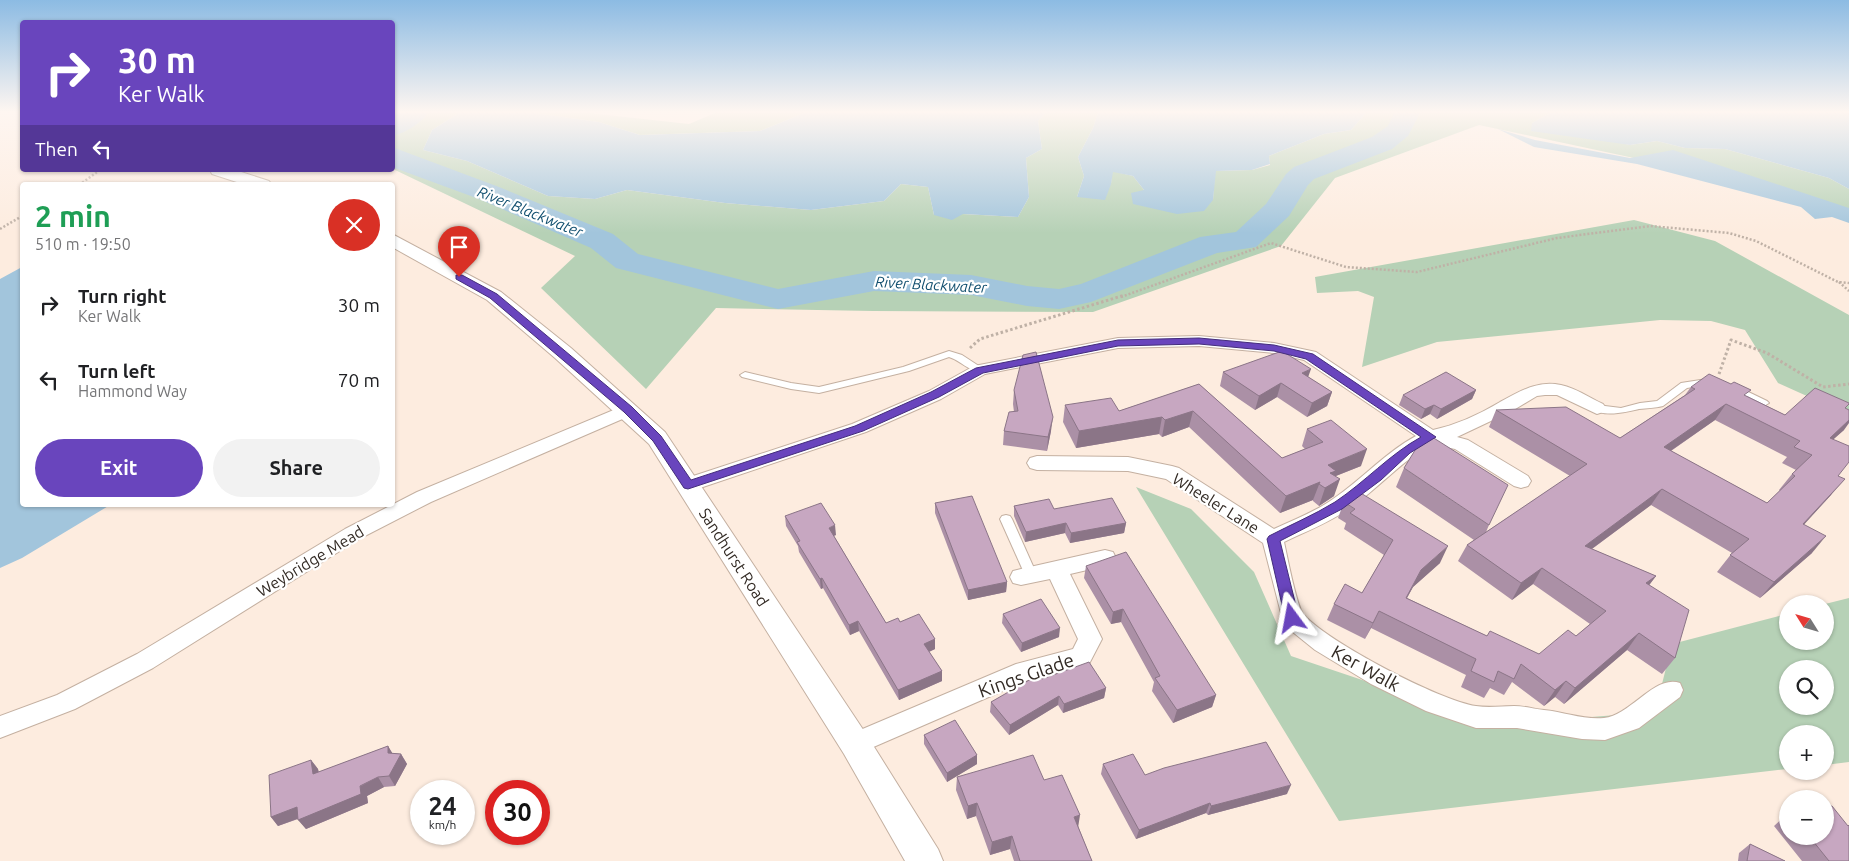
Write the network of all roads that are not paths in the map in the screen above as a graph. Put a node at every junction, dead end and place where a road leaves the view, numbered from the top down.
1 (224, 172) edge
2 (254, 182) edge
3 (395, 241) edge
4 (494, 296) joint
5 (980, 370) junction
6 (745, 375) dead end
7 (1764, 403) edge
8 (1597, 408) joint
9 (628, 410) junction
10 (1430, 437) junction
11 (1037, 463) dead end
12 (1521, 481) dead end
13 (688, 485) junction
14 (1006, 519) dead end
15 (1273, 539) junction
16 (1105, 558) edge
17 (1057, 570) junction
18 (1026, 576) joint
19 (1671, 690) dead end
20 (0, 727) edge
21 (854, 744) junction
22 (925, 861) edge

1 - 2 street
3 - 4 street
4 - 9 street, Sandhurst Road
5 - 6 lane
5 - 10 street
5 - 13 street
7 - 8 lane
8 - 10 street
9 - 13 street, Sandhurst Road
9 - 20 street, Weybridge Mead
10 - 12 street
10 - 15 street
11 - 15 street, Wheeler Lane
13 - 21 street, Sandhurst Road
14 - 18 lane
15 - 19 street, Ker Walk
16 - 17 street
17 - 18 street
17 - 21 street, Kings Glade
21 - 22 street, Sandhurst Road

